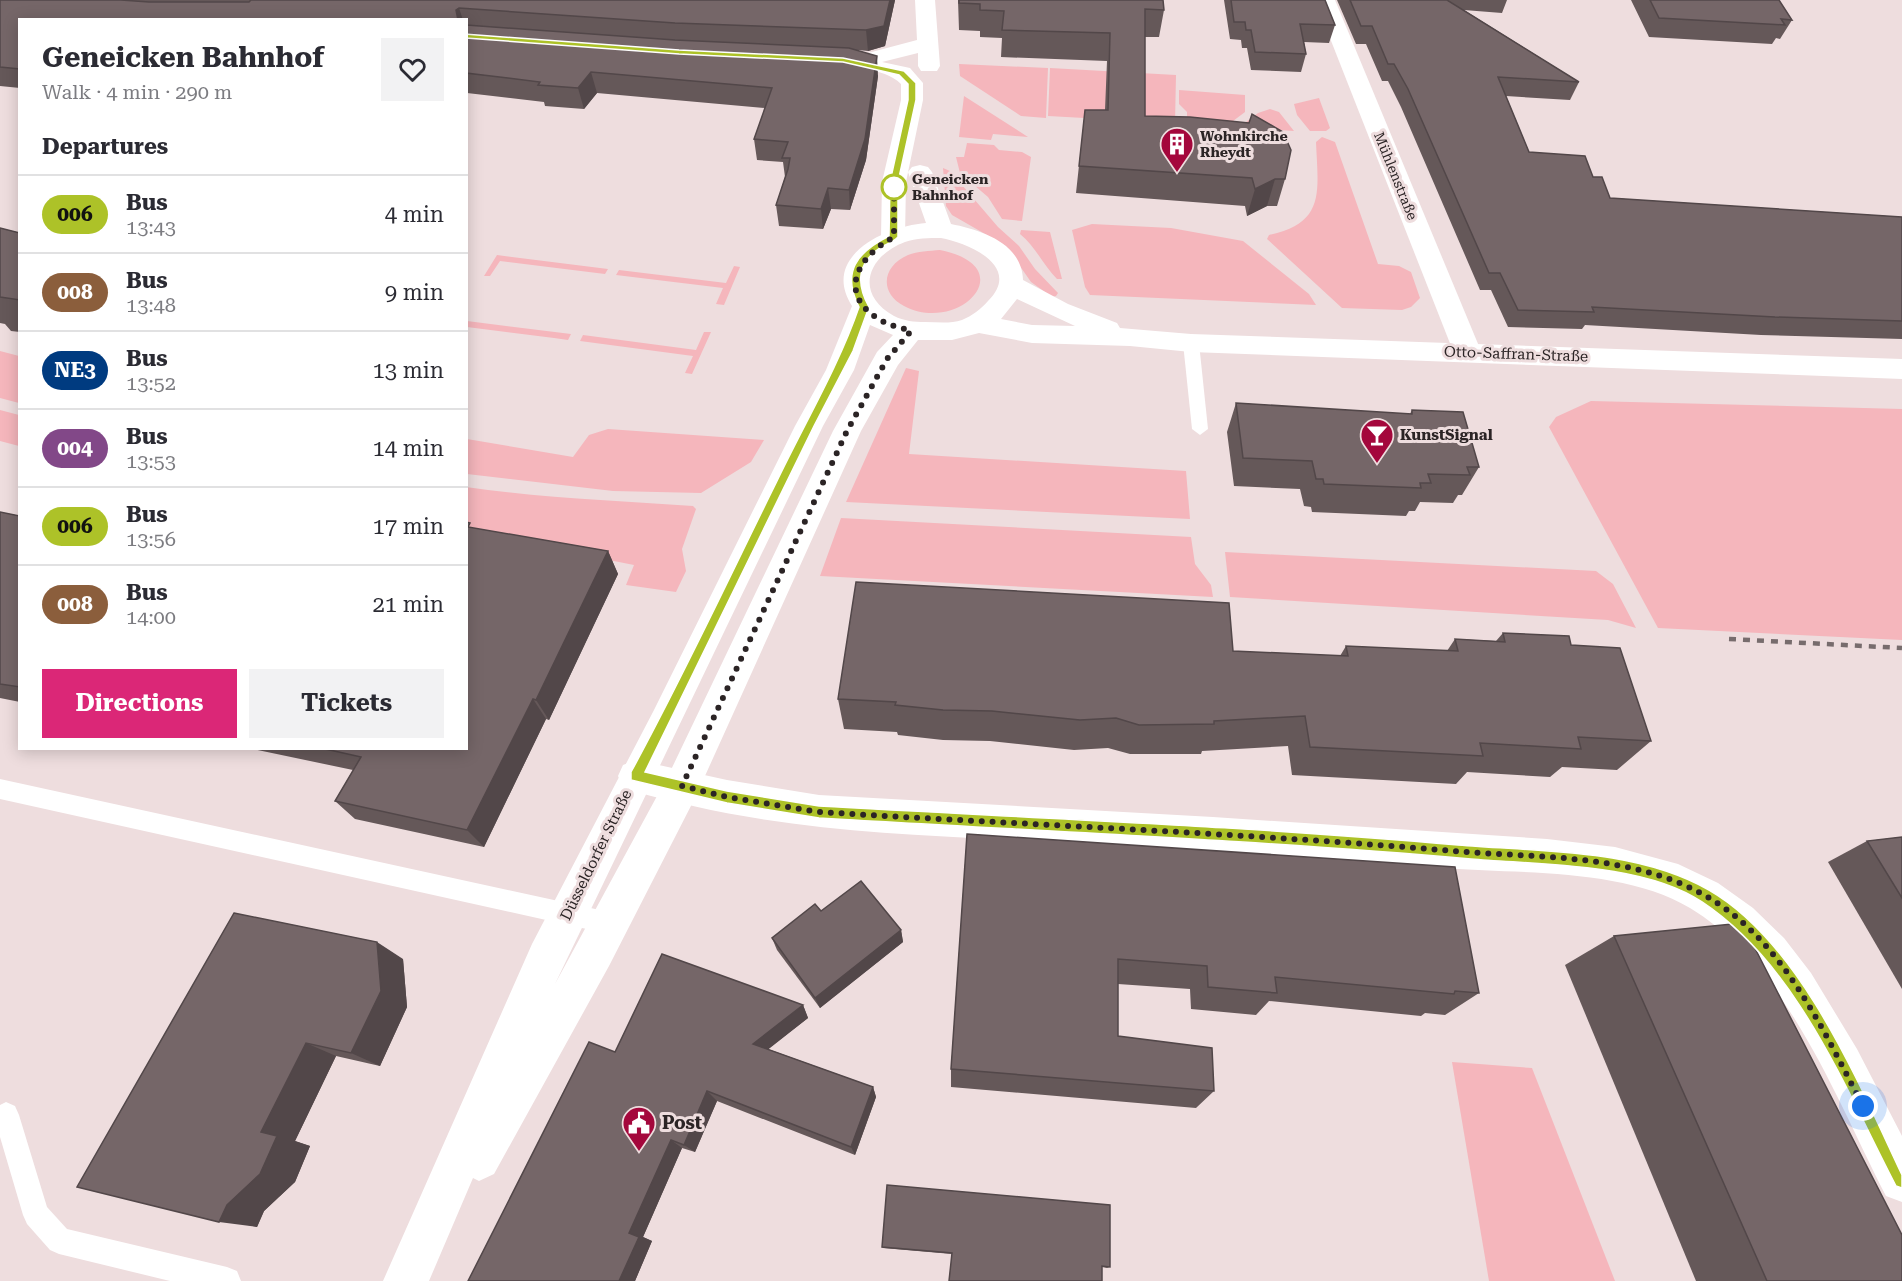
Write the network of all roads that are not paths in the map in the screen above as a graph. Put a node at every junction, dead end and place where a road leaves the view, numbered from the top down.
1 (925, 0) edge
2 (1325, 0) edge
3 (926, 44) junction
4 (808, 58) edge
5 (843, 60) junction
6 (941, 230) junction
7 (894, 237) junction
8 (1012, 285) junction
9 (864, 307) junction
10 (977, 324) junction
11 (911, 331) junction
12 (1131, 337) junction
13 (1191, 343) junction
14 (1467, 351) junction
15 (1902, 369) edge
16 (1200, 429) dead end
17 (636, 776) junction
18 (682, 786) junction
19 (0, 789) edge
20 (567, 914) junction
21 (609, 923) junction
22 (6, 1115) dead end
23 (1902, 1180) edge
24 (227, 1281) edge
25 (406, 1281) edge
26 (411, 1281) edge

1 - 3 main road
2 - 14 main road, Mühlenstraße
3 - 5 main road
3 - 6 main road
4 - 5 main road
5 - 7 main road
6 - 7 main road
6 - 8 main road
7 - 9 main road
8 - 10 main road
8 - 12 main road, Otto-Saffran-Straße
9 - 11 main road
9 - 17 main road, Düsseldorfer Straße
10 - 11 main road
10 - 12 main road, Otto-Saffran-Straße
11 - 18 main road
12 - 13 main road, Otto-Saffran-Straße
13 - 14 main road, Otto-Saffran-Straße
13 - 16 lane
14 - 15 main road, Otto-Saffran-Straße
17 - 18 main road
17 - 20 main road, Düsseldorfer Straße
18 - 21 main road
18 - 23 main road
19 - 20 lane
20 - 21 lane
20 - 25 main road, Düsseldorfer Straße
21 - 26 main road
22 - 24 lane

